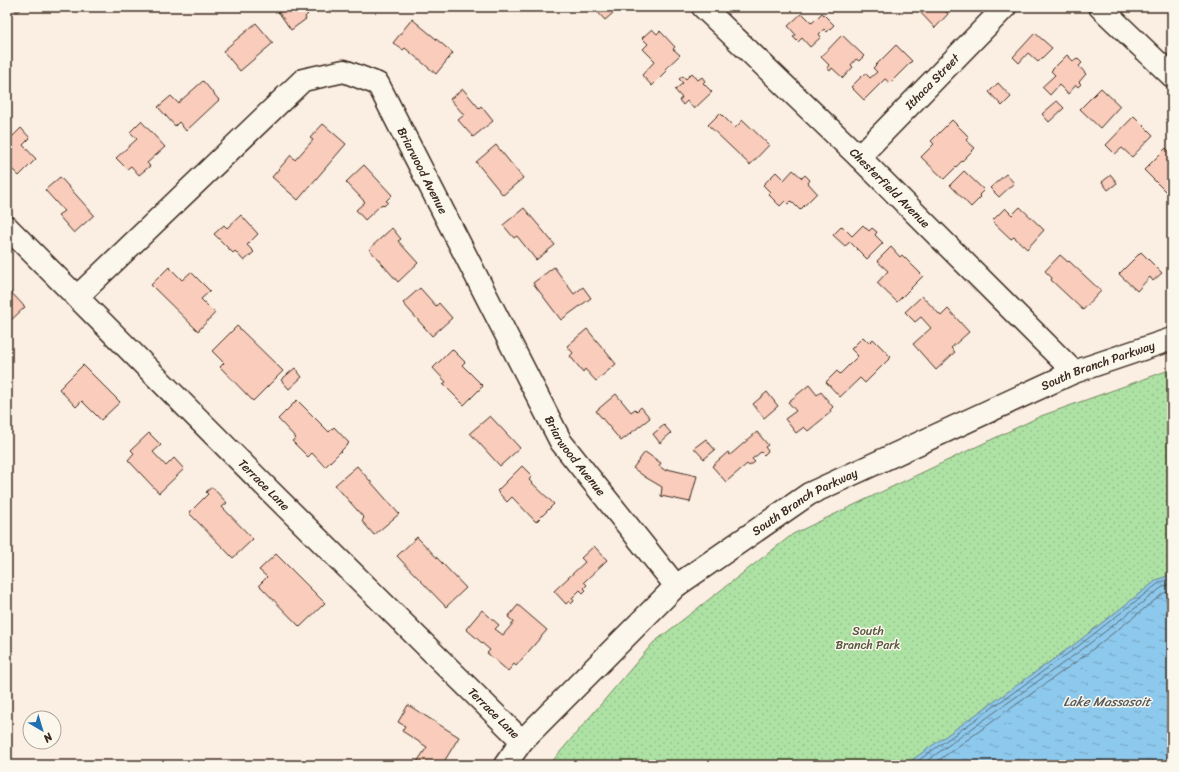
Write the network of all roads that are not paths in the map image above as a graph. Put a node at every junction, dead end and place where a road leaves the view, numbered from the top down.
1 (702, 7) edge
2 (1005, 7) edge
3 (1100, 7) edge
4 (1172, 76) edge
5 (859, 157) junction
6 (7, 227) edge
7 (77, 297) junction
8 (1172, 339) edge
9 (1074, 372) junction
10 (676, 586) junction
11 (522, 741) junction
12 (505, 765) edge

1 - 5 street, Chesterfield Avenue
2 - 5 street, Ithaca Street
3 - 4 street
5 - 9 street, Chesterfield Avenue
6 - 7 street, Terrace Lane
7 - 10 street, Briarwood Avenue
7 - 11 street, Terrace Lane
8 - 9 street, South Branch Parkway
9 - 10 street, South Branch Parkway
10 - 11 street, South Branch Parkway
11 - 12 street, South Branch Parkway

